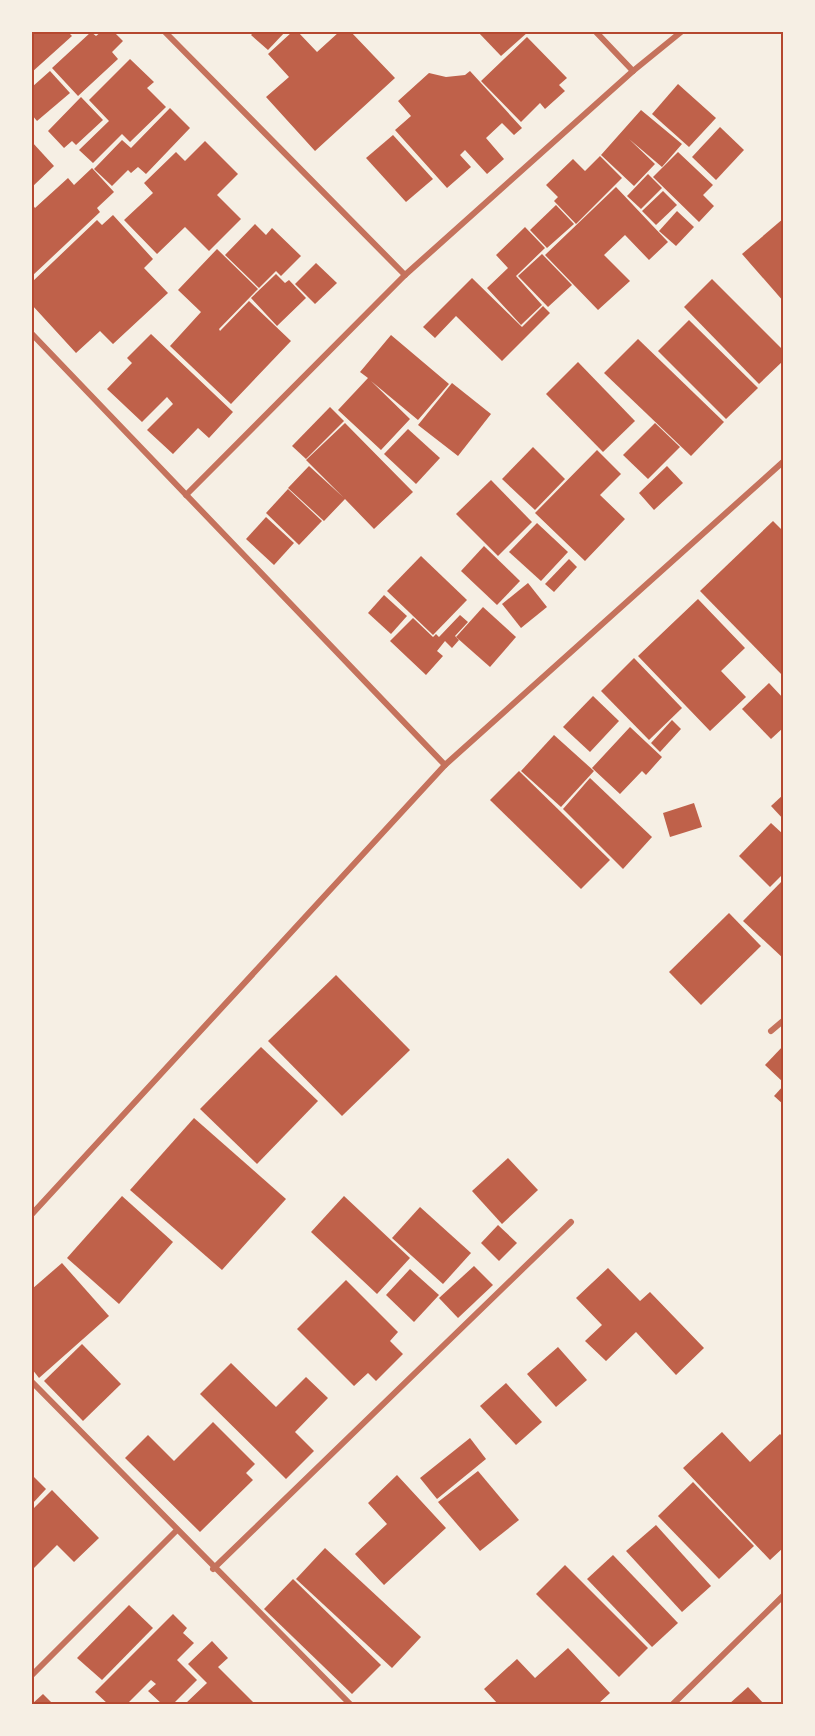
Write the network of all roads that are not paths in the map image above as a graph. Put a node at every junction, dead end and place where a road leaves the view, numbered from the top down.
1 (165, 32) edge
2 (596, 32) edge
3 (681, 32) edge
4 (633, 71) junction
5 (405, 275) junction
6 (32, 334) edge
7 (783, 462) edge
8 (186, 495) junction
9 (445, 765) junction
10 (783, 1020) edge
11 (771, 1031) dead end
12 (32, 1214) edge
13 (571, 1222) dead end
14 (32, 1382) edge
15 (176, 1531) junction
16 (213, 1569) junction
17 (783, 1595) edge
18 (32, 1674) edge
19 (350, 1704) edge
20 (673, 1704) edge

1 - 5 street
2 - 4 street
3 - 4 street
4 - 5 street
5 - 8 street
6 - 8 street
7 - 9 street
8 - 9 street
9 - 12 street
10 - 11 street
13 - 16 street
14 - 15 street
15 - 16 street
15 - 18 street
16 - 19 street
17 - 20 street

